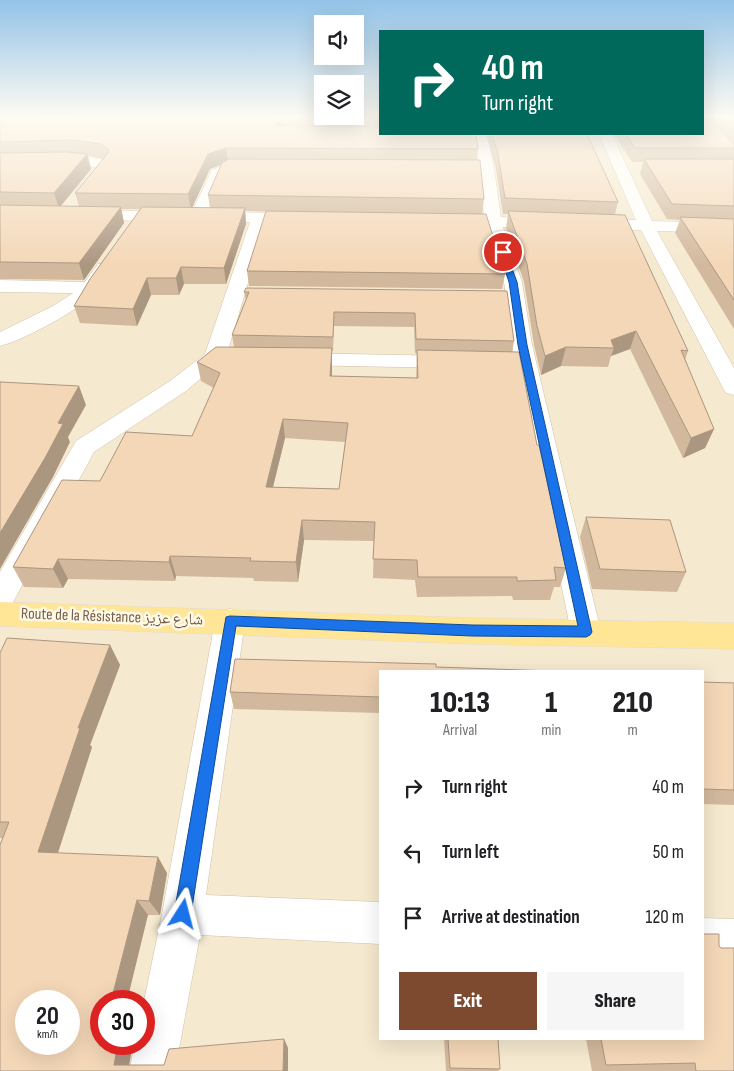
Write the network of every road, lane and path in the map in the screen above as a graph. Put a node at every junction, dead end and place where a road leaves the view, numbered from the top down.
1 (104, 166) edge
2 (482, 166) edge
3 (271, 167) edge
4 (620, 168) joint
5 (639, 168) dead end
6 (198, 217) junction
7 (259, 218) junction
8 (318, 218) edge
9 (434, 220) edge
10 (493, 221) junction
11 (560, 223) edge
12 (579, 224) edge
13 (646, 225) junction
14 (734, 228) edge
15 (114, 253) edge
16 (0, 286) edge
17 (90, 288) junction
18 (0, 340) edge
19 (273, 358) edge
20 (468, 363) edge
21 (734, 388) edge
22 (0, 598) edge
23 (0, 614) edge
24 (230, 621) junction
25 (586, 632) junction
26 (734, 636) edge
27 (183, 914) junction
28 (379, 923) edge
29 (704, 939) edge
30 (734, 940) edge
31 (152, 1071) edge

1 - 6 street
2 - 10 street
3 - 6 street
4 - 5 street
4 - 13 street
6 - 7 street
7 - 8 street
7 - 22 street
9 - 10 street
10 - 11 street
10 - 25 street
12 - 13 street
13 - 14 street
13 - 21 street
15 - 17 street
16 - 17 street
17 - 18 street
19 - 20 street
23 - 24 main road, Route de la Résistance شارع عزيز
24 - 25 main road, Route de la Résistance شارع عزيز
24 - 27 street
25 - 26 main road, Route de la Résistance شارع عزيز
27 - 28 street
27 - 31 street
29 - 30 street

